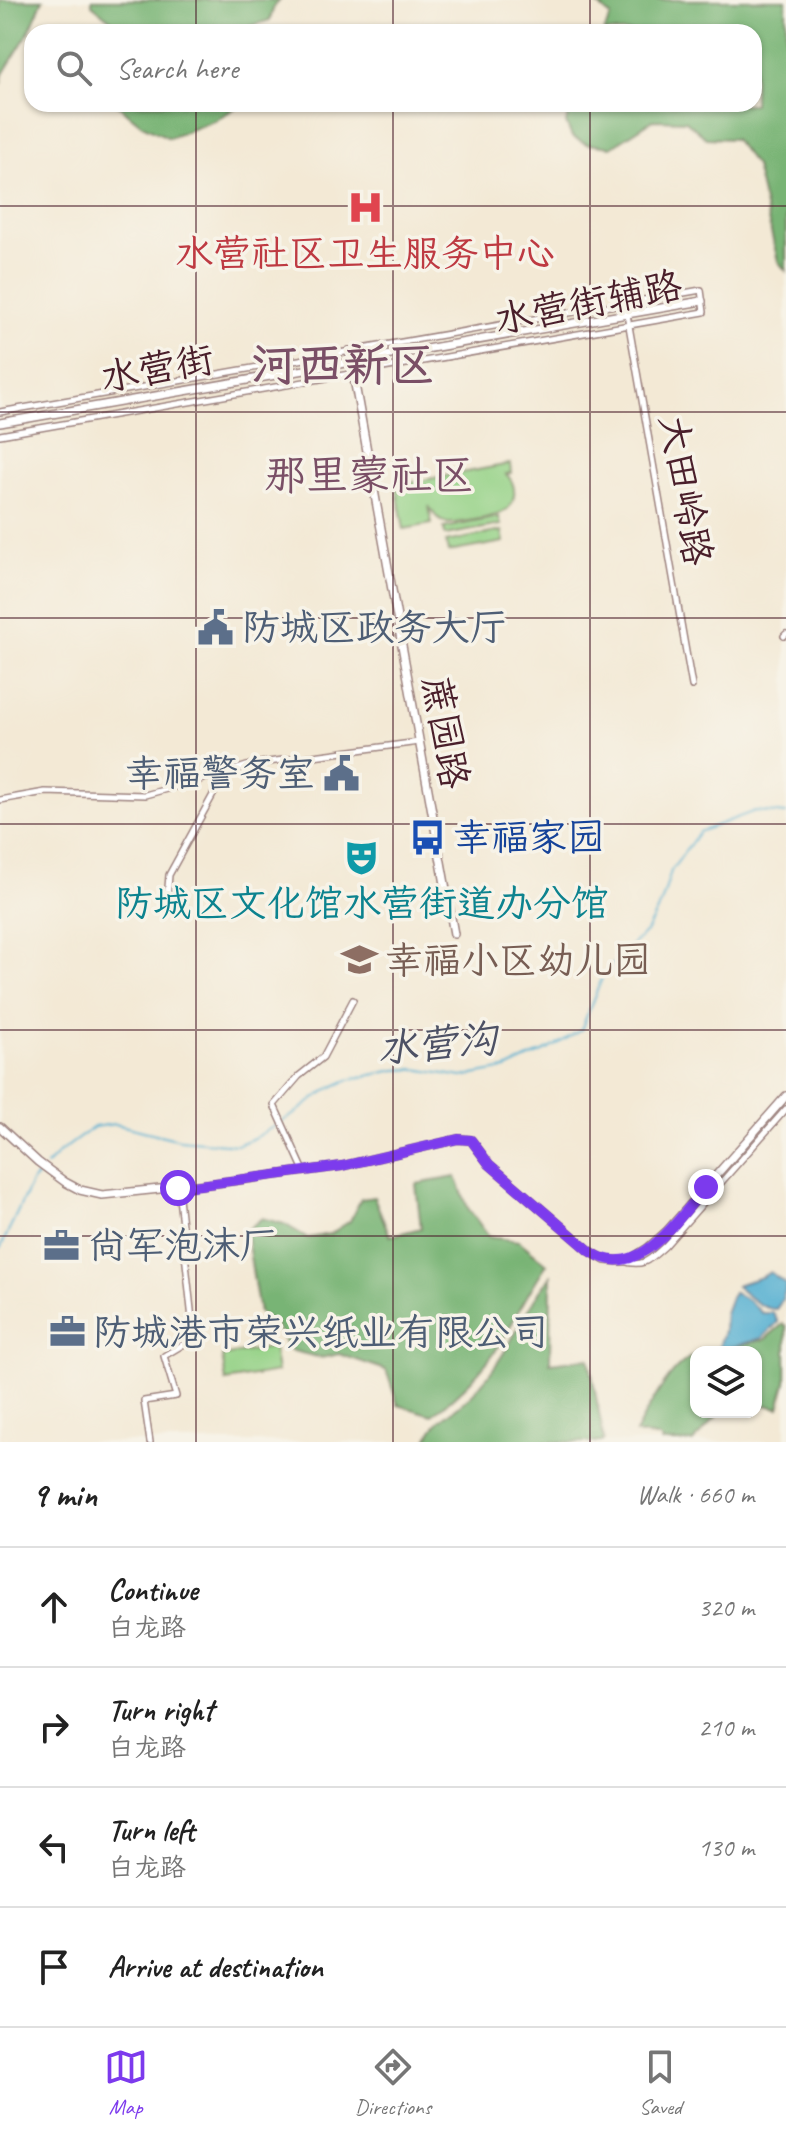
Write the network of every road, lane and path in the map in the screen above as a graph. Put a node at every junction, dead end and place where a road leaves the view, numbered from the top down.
1 (702, 301) junction
2 (625, 303) junction
3 (627, 314) junction
4 (629, 325) junction
5 (349, 351) junction
6 (351, 362) junction
7 (353, 373) junction
8 (0, 412) edge
9 (0, 423) edge
10 (0, 435) edge
11 (692, 686) dead end
12 (419, 742) junction
13 (225, 773) junction
14 (0, 800) edge
15 (167, 900) dead end
16 (454, 934) dead end
17 (353, 1000) dead end
18 (786, 1096) edge
19 (786, 1109) edge
20 (0, 1127) edge
21 (304, 1171) junction
22 (178, 1188) junction
23 (623, 1261) junction
24 (150, 1442) edge

1 - 2 street, 水营街辅路
1 - 3 street, 水营街
1 - 4 street, 水营街辅路
2 - 3 street, 大田岭路
2 - 5 street, 水营街辅路
3 - 4 street, 大田岭路
3 - 6 street, 水营街
4 - 7 street, 水营街辅路
4 - 11 street, 大田岭路
5 - 6 street, 蔗园路
5 - 8 street, 水营街辅路
6 - 7 street, 蔗园路
6 - 9 street, 水营街
7 - 10 street, 水营街辅路
7 - 12 street, 蔗园路
12 - 13 street
12 - 16 street, 蔗园路
13 - 14 street
13 - 15 street
17 - 21 street
18 - 23 street
19 - 23 street
20 - 22 street
21 - 22 street
21 - 23 street
22 - 24 street

